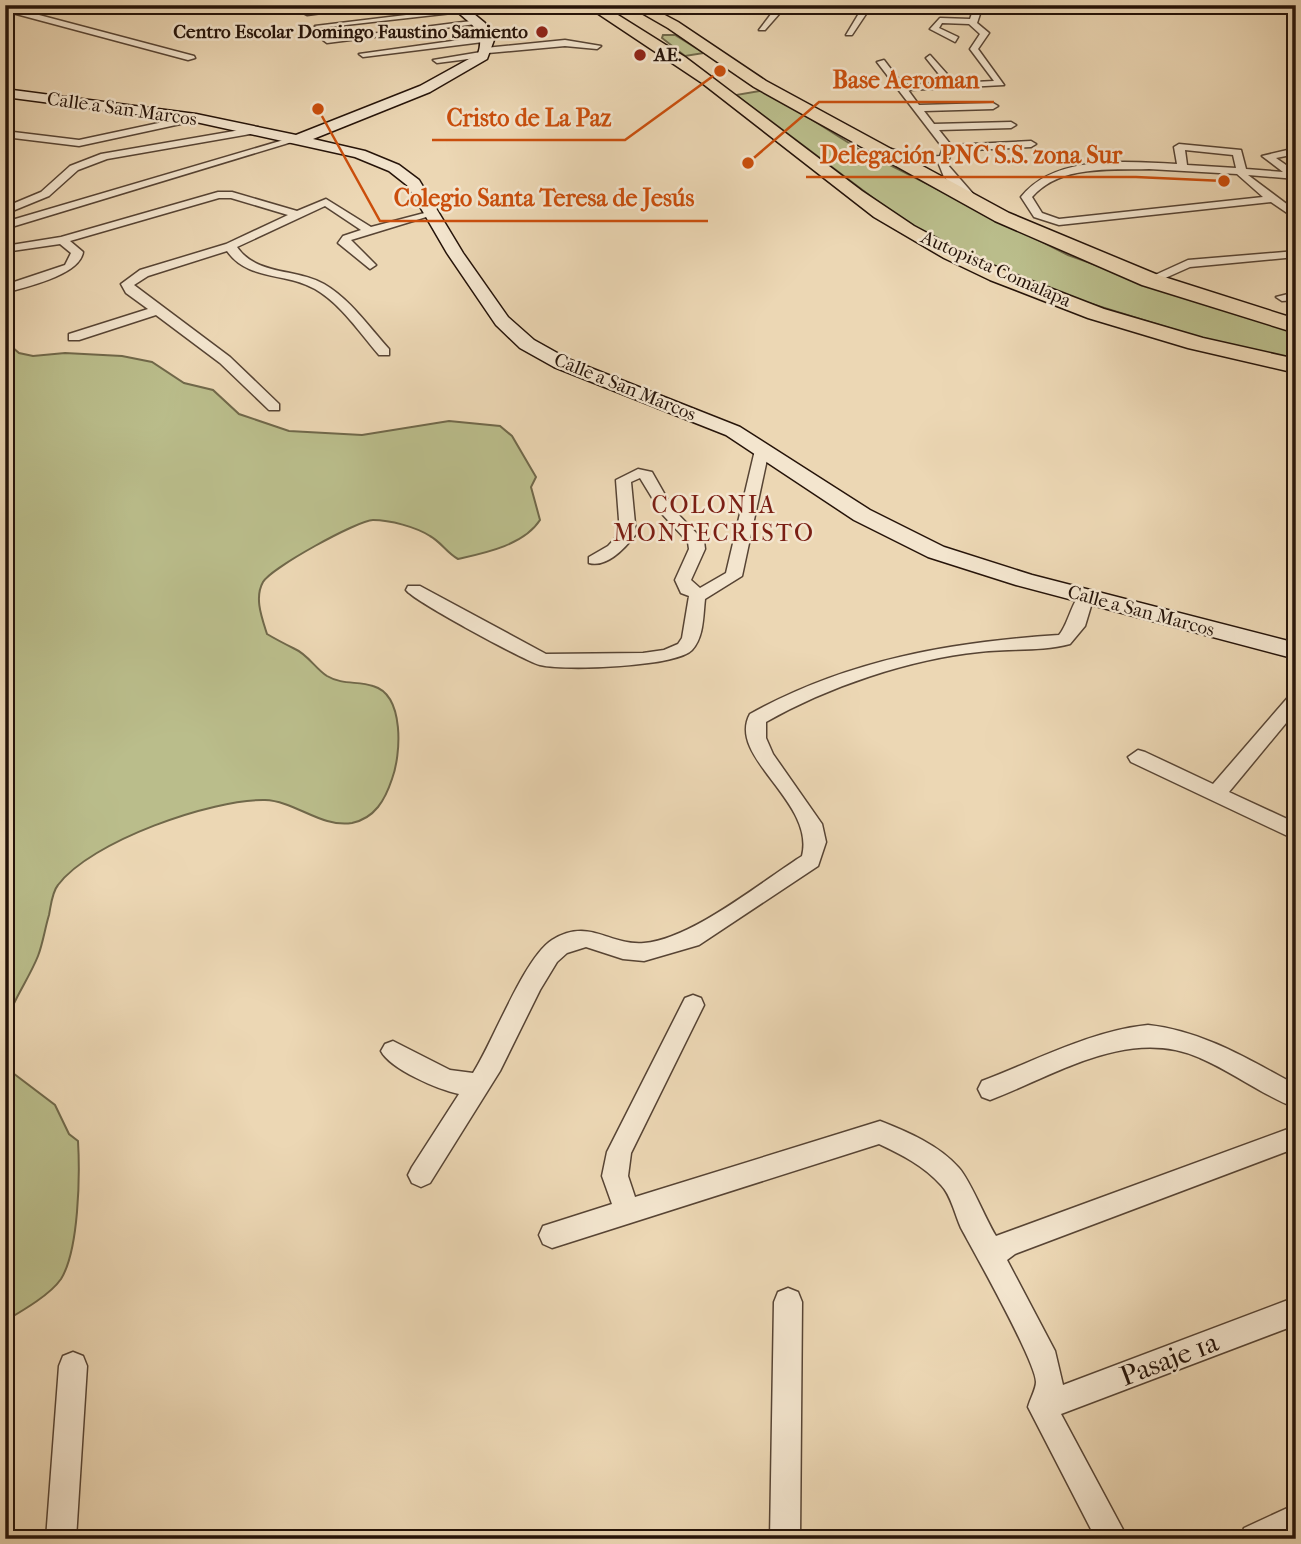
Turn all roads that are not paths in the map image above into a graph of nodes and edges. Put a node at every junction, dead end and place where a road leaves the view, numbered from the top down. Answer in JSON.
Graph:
{"nodes":[{"id":1,"x":378,"y":5,"type":"edge"},
{"id":2,"x":633,"y":5,"type":"edge"},
{"id":3,"x":783,"y":5,"type":"edge"},
{"id":4,"x":868,"y":5,"type":"edge"},
{"id":5,"x":979,"y":5,"type":"edge"},
{"id":6,"x":1045,"y":5,"type":"edge"},
{"id":7,"x":1106,"y":5,"type":"edge"},
{"id":8,"x":1266,"y":5,"type":"edge"},
{"id":9,"x":1074,"y":6,"type":"edge"},
{"id":10,"x":5,"y":8,"type":"edge"},
{"id":11,"x":459,"y":8,"type":"edge"},
{"id":12,"x":598,"y":9,"type":"edge"},
{"id":13,"x":1296,"y":9,"type":"edge"},
{"id":14,"x":307,"y":13,"type":"dead end"},
{"id":15,"x":973,"y":21,"type":"junction"},
{"id":16,"x":476,"y":23,"type":"junction"},
{"id":17,"x":320,"y":26,"type":"dead end"},
{"id":18,"x":762,"y":28,"type":"dead end"},
{"id":19,"x":849,"y":33,"type":"dead end"},
{"id":20,"x":955,"y":39,"type":"dead end"},
{"id":21,"x":327,"y":40,"type":"dead end"},
{"id":22,"x":699,"y":44,"type":"junction"},
{"id":23,"x":597,"y":46,"type":"dead end"},
{"id":24,"x":658,"y":47,"type":"junction"},
{"id":25,"x":486,"y":48,"type":"junction"},
{"id":26,"x":363,"y":54,"type":"dead end"},
{"id":27,"x":191,"y":58,"type":"dead end"},
{"id":28,"x":930,"y":58,"type":"dead end"},
{"id":29,"x":437,"y":60,"type":"dead end"},
{"id":30,"x":881,"y":62,"type":"dead end"},
{"id":31,"x":953,"y":86,"type":"junction"},
{"id":32,"x":901,"y":88,"type":"junction"},
{"id":33,"x":5,"y":93,"type":"edge"},
{"id":34,"x":993,"y":106,"type":"dead end"},
{"id":35,"x":915,"y":108,"type":"junction"},
{"id":36,"x":197,"y":118,"type":"junction"},
{"id":37,"x":1011,"y":125,"type":"dead end"},
{"id":38,"x":930,"y":127,"type":"junction"},
{"id":39,"x":258,"y":130,"type":"junction"},
{"id":40,"x":5,"y":134,"type":"edge"},
{"id":41,"x":24,"y":138,"type":"junction"},
{"id":42,"x":300,"y":138,"type":"junction"},
{"id":43,"x":5,"y":143,"type":"edge"},
{"id":44,"x":1031,"y":144,"type":"dead end"},
{"id":45,"x":872,"y":148,"type":"junction"},
{"id":46,"x":1296,"y":151,"type":"edge"},
{"id":47,"x":946,"y":153,"type":"junction"},
{"id":48,"x":1182,"y":164,"type":"dead end"},
{"id":49,"x":1243,"y":173,"type":"junction"},
{"id":50,"x":1296,"y":176,"type":"edge"},
{"id":51,"x":1273,"y":199,"type":"junction"},
{"id":52,"x":973,"y":202,"type":"junction"},
{"id":53,"x":5,"y":211,"type":"edge"},
{"id":54,"x":432,"y":212,"type":"junction"},
{"id":55,"x":295,"y":214,"type":"junction"},
{"id":56,"x":1296,"y":216,"type":"edge"},
{"id":57,"x":5,"y":226,"type":"edge"},
{"id":58,"x":370,"y":231,"type":"junction"},
{"id":59,"x":62,"y":240,"type":"junction"},
{"id":60,"x":230,"y":246,"type":"junction"},
{"id":61,"x":5,"y":249,"type":"edge"},
{"id":62,"x":1296,"y":254,"type":"edge"},
{"id":63,"x":370,"y":265,"type":"dead end"},
{"id":64,"x":1150,"y":280,"type":"junction"},
{"id":65,"x":5,"y":289,"type":"edge"},
{"id":66,"x":1296,"y":296,"type":"edge"},
{"id":67,"x":1282,"y":297,"type":"dead end"},
{"id":68,"x":158,"y":310,"type":"junction"},
{"id":69,"x":1296,"y":325,"type":"edge"},
{"id":70,"x":74,"y":337,"type":"dead end"},
{"id":71,"x":384,"y":352,"type":"dead end"},
{"id":72,"x":1296,"y":366,"type":"edge"},
{"id":73,"x":274,"y":407,"type":"dead end"},
{"id":74,"x":762,"y":450,"type":"junction"},
{"id":75,"x":595,"y":560,"type":"dead end"},
{"id":76,"x":414,"y":590,"type":"dead end"},
{"id":77,"x":701,"y":595,"type":"junction"},
{"id":78,"x":1086,"y":596,"type":"junction"},
{"id":79,"x":1294,"y":647,"type":"edge"},
{"id":80,"x":1296,"y":699,"type":"edge"},
{"id":81,"x":1138,"y":757,"type":"dead end"},
{"id":82,"x":1216,"y":794,"type":"junction"},
{"id":83,"x":1296,"y":832,"type":"edge"},
{"id":84,"x":694,"y":1005,"type":"dead end"},
{"id":85,"x":393,"y":1051,"type":"dead end"},
{"id":86,"x":478,"y":1083,"type":"junction"},
{"id":87,"x":990,"y":1089,"type":"dead end"},
{"id":88,"x":1296,"y":1097,"type":"edge"},
{"id":89,"x":1296,"y":1138,"type":"edge"},
{"id":90,"x":421,"y":1175,"type":"dead end"},
{"id":91,"x":627,"y":1211,"type":"junction"},
{"id":92,"x":552,"y":1235,"type":"dead end"},
{"id":93,"x":993,"y":1255,"type":"junction"},
{"id":94,"x":788,"y":1302,"type":"dead end"},
{"id":95,"x":1296,"y":1311,"type":"edge"},
{"id":96,"x":74,"y":1366,"type":"dead end"},
{"id":97,"x":1042,"y":1407,"type":"junction"},
{"id":98,"x":1296,"y":1519,"type":"edge"},
{"id":99,"x":61,"y":1539,"type":"edge"},
{"id":100,"x":785,"y":1539,"type":"edge"},
{"id":101,"x":1113,"y":1539,"type":"edge"},
{"id":102,"x":1255,"y":1539,"type":"edge"}],
"edges":[{"from":1,"to":14,"type":"street"},
{"from":2,"to":12,"type":"highway"},
{"from":2,"to":22,"type":"highway"},
{"from":3,"to":18,"type":"street"},
{"from":4,"to":19,"type":"street"},
{"from":5,"to":15,"type":"street"},
{"from":6,"to":9,"type":"street"},
{"from":7,"to":9,"type":"street"},
{"from":8,"to":13,"type":"main road"},
{"from":10,"to":27,"type":"street"},
{"from":11,"to":16,"type":"main road"},
{"from":11,"to":17,"type":"street"},
{"from":12,"to":24,"type":"highway","name":"Autopista Comalapa"},
{"from":15,"to":20,"type":"street"},
{"from":15,"to":31,"type":"street"},
{"from":16,"to":21,"type":"street"},
{"from":16,"to":25,"type":"main road"},
{"from":22,"to":24,"type":"highway"},
{"from":22,"to":45,"type":"highway"},
{"from":23,"to":25,"type":"street"},
{"from":24,"to":72,"type":"highway","name":"Autopista Comalapa"},
{"from":25,"to":26,"type":"street"},
{"from":25,"to":29,"type":"street"},
{"from":25,"to":42,"type":"main road"},
{"from":28,"to":31,"type":"street"},
{"from":30,"to":32,"type":"street"},
{"from":31,"to":32,"type":"street"},
{"from":32,"to":35,"type":"street"},
{"from":33,"to":36,"type":"main road","name":"Calle a San Marcos"},
{"from":34,"to":35,"type":"street"},
{"from":35,"to":38,"type":"street"},
{"from":36,"to":39,"type":"main road","name":"Calle a San Marcos"},
{"from":36,"to":41,"type":"street"},
{"from":37,"to":38,"type":"street"},
{"from":38,"to":47,"type":"street"},
{"from":39,"to":42,"type":"main road","name":"Calle a San Marcos"},
{"from":39,"to":53,"type":"street"},
{"from":40,"to":41,"type":"street"},
{"from":41,"to":43,"type":"street"},
{"from":42,"to":54,"type":"main road","name":"Calle a San Marcos"},
{"from":42,"to":57,"type":"street"},
{"from":44,"to":47,"type":"street"},
{"from":45,"to":47,"type":"street"},
{"from":45,"to":52,"type":"highway"},
{"from":46,"to":50,"type":"street"},
{"from":47,"to":52,"type":"street"},
{"from":48,"to":49,"type":"street"},
{"from":49,"to":50,"type":"street"},
{"from":49,"to":51,"type":"street"},
{"from":49,"to":51,"type":"street"},
{"from":51,"to":56,"type":"street"},
{"from":52,"to":64,"type":"highway"},
{"from":54,"to":58,"type":"street"},
{"from":54,"to":74,"type":"main road","name":"Calle a San Marcos"},
{"from":55,"to":58,"type":"street"},
{"from":55,"to":59,"type":"street"},
{"from":55,"to":60,"type":"street"},
{"from":58,"to":63,"type":"street"},
{"from":59,"to":61,"type":"street"},
{"from":59,"to":65,"type":"street"},
{"from":60,"to":68,"type":"street"},
{"from":60,"to":71,"type":"street"},
{"from":62,"to":64,"type":"street"},
{"from":64,"to":69,"type":"highway"},
{"from":66,"to":67,"type":"street"},
{"from":68,"to":70,"type":"street"},
{"from":68,"to":73,"type":"street"},
{"from":74,"to":77,"type":"street"},
{"from":74,"to":78,"type":"main road","name":"Calle a San Marcos"},
{"from":75,"to":77,"type":"street"},
{"from":76,"to":77,"type":"street"},
{"from":78,"to":79,"type":"main road","name":"Calle a San Marcos"},
{"from":78,"to":86,"type":"street"},
{"from":80,"to":82,"type":"street"},
{"from":81,"to":82,"type":"street"},
{"from":82,"to":83,"type":"street"},
{"from":84,"to":91,"type":"street"},
{"from":85,"to":86,"type":"street"},
{"from":86,"to":90,"type":"street"},
{"from":87,"to":88,"type":"street"},
{"from":89,"to":93,"type":"street"},
{"from":91,"to":92,"type":"street"},
{"from":91,"to":93,"type":"street"},
{"from":93,"to":97,"type":"street"},
{"from":94,"to":100,"type":"street"},
{"from":95,"to":97,"type":"street","name":"Pasaje 1a"},
{"from":96,"to":99,"type":"street"},
{"from":97,"to":101,"type":"street"},
{"from":98,"to":102,"type":"street"}]}
